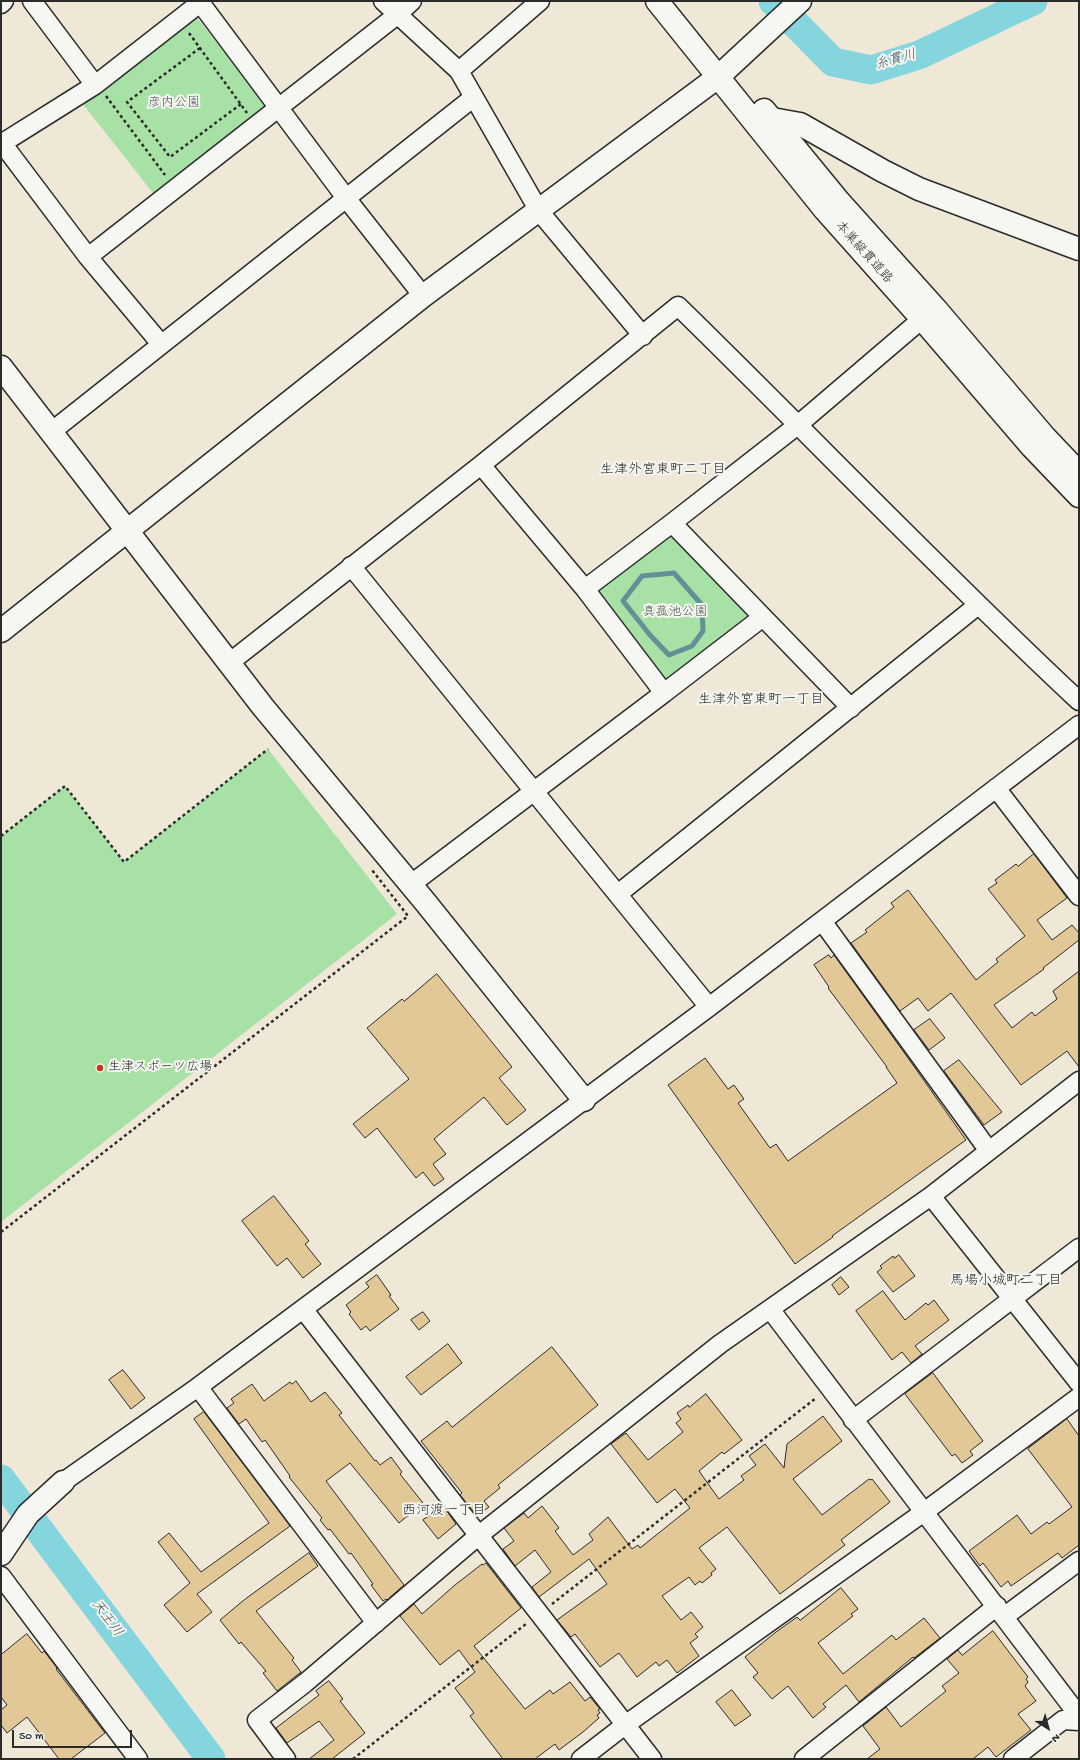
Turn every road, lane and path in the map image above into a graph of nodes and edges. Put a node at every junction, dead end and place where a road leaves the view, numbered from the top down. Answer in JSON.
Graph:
{"nodes":[{"id":1,"x":4,"y":1,"type":"edge"},
{"id":2,"x":32,"y":1,"type":"edge"},
{"id":3,"x":382,"y":1,"type":"edge"},
{"id":4,"x":412,"y":1,"type":"edge"},
{"id":5,"x":540,"y":1,"type":"edge"},
{"id":6,"x":800,"y":1,"type":"edge"},
{"id":7,"x":200,"y":2,"type":"edge"},
{"id":8,"x":661,"y":2,"type":"edge"},
{"id":9,"x":1,"y":4,"type":"edge"},
{"id":10,"x":397,"y":15,"type":"junction"},
{"id":11,"x":187,"y":31,"type":"dead end"},
{"id":12,"x":200,"y":48,"type":"junction"},
{"id":13,"x":459,"y":71,"type":"junction"},
{"id":14,"x":724,"y":72,"type":"junction"},
{"id":15,"x":100,"y":90,"type":"junction"},
{"id":16,"x":474,"y":97,"type":"junction"},
{"id":17,"x":241,"y":104,"type":"dead end"},
{"id":18,"x":279,"y":107,"type":"junction"},
{"id":19,"x":772,"y":120,"type":"junction"},
{"id":20,"x":256,"y":125,"type":"junction"},
{"id":21,"x":2,"y":144,"type":"edge"},
{"id":22,"x":167,"y":178,"type":"dead end"},
{"id":23,"x":346,"y":198,"type":"junction"},
{"id":24,"x":539,"y":211,"type":"junction"},
{"id":25,"x":1079,"y":250,"type":"edge"},
{"id":26,"x":88,"y":257,"type":"junction"},
{"id":27,"x":423,"y":296,"type":"junction"},
{"id":28,"x":922,"y":319,"type":"junction"},
{"id":29,"x":643,"y":336,"type":"junction"},
{"id":30,"x":161,"y":344,"type":"junction"},
{"id":31,"x":1,"y":367,"type":"edge"},
{"id":32,"x":799,"y":424,"type":"junction"},
{"id":33,"x":51,"y":432,"type":"junction"},
{"id":34,"x":480,"y":465,"type":"junction"},
{"id":35,"x":1079,"y":473,"type":"edge"},
{"id":36,"x":1079,"y":496,"type":"edge"},
{"id":37,"x":672,"y":524,"type":"junction"},
{"id":38,"x":128,"y":531,"type":"junction"},
{"id":39,"x":351,"y":566,"type":"junction"},
{"id":40,"x":585,"y":589,"type":"junction"},
{"id":41,"x":978,"y":605,"type":"junction"},
{"id":42,"x":763,"y":617,"type":"junction"},
{"id":43,"x":1,"y":632,"type":"edge"},
{"id":44,"x":229,"y":663,"type":"junction"},
{"id":45,"x":664,"y":693,"type":"junction"},
{"id":46,"x":1079,"y":701,"type":"edge"},
{"id":47,"x":851,"y":708,"type":"junction"},
{"id":48,"x":1079,"y":725,"type":"edge"},
{"id":49,"x":268,"y":749,"type":"dead end"},
{"id":50,"x":996,"y":788,"type":"junction"},
{"id":51,"x":534,"y":791,"type":"junction"},
{"id":52,"x":1,"y":836,"type":"edge"},
{"id":53,"x":369,"y":866,"type":"dead end"},
{"id":54,"x":410,"y":885,"type":"junction"},
{"id":55,"x":618,"y":894,"type":"junction"},
{"id":56,"x":1079,"y":896,"type":"edge"},
{"id":57,"x":822,"y":921,"type":"junction"},
{"id":58,"x":709,"y":1007,"type":"junction"},
{"id":59,"x":1079,"y":1081,"type":"edge"},
{"id":60,"x":584,"y":1100,"type":"junction"},
{"id":61,"x":989,"y":1151,"type":"junction"},
{"id":62,"x":931,"y":1196,"type":"junction"},
{"id":63,"x":1,"y":1232,"type":"edge"},
{"id":64,"x":1079,"y":1248,"type":"edge"},
{"id":65,"x":1012,"y":1299,"type":"junction"},
{"id":66,"x":303,"y":1309,"type":"junction"},
{"id":67,"x":770,"y":1309,"type":"junction"},
{"id":68,"x":1079,"y":1383,"type":"edge"},
{"id":69,"x":198,"y":1387,"type":"junction"},
{"id":70,"x":829,"y":1388,"type":"junction"},
{"id":71,"x":1079,"y":1397,"type":"edge"},
{"id":72,"x":853,"y":1420,"type":"junction"},
{"id":73,"x":63,"y":1482,"type":"joint"},
{"id":74,"x":924,"y":1512,"type":"junction"},
{"id":75,"x":478,"y":1536,"type":"junction"},
{"id":76,"x":1,"y":1554,"type":"edge"},
{"id":77,"x":1079,"y":1560,"type":"edge"},
{"id":78,"x":1,"y":1576,"type":"edge"},
{"id":79,"x":1001,"y":1611,"type":"junction"},
{"id":80,"x":538,"y":1614,"type":"junction"},
{"id":81,"x":376,"y":1622,"type":"junction"},
{"id":82,"x":1079,"y":1716,"type":"edge"},
{"id":83,"x":1079,"y":1721,"type":"edge"},
{"id":84,"x":625,"y":1725,"type":"junction"},
{"id":85,"x":138,"y":1759,"type":"edge"},
{"id":86,"x":286,"y":1759,"type":"edge"},
{"id":87,"x":353,"y":1759,"type":"edge"},
{"id":88,"x":581,"y":1759,"type":"edge"},
{"id":89,"x":652,"y":1759,"type":"edge"},
{"id":90,"x":804,"y":1759,"type":"edge"},
{"id":91,"x":1013,"y":1759,"type":"edge"}],
"edges":[{"from":1,"to":9,"type":"street"},
{"from":2,"to":15,"type":"street"},
{"from":3,"to":10,"type":"street"},
{"from":4,"to":10,"type":"street"},
{"from":5,"to":13,"type":"street"},
{"from":6,"to":14,"type":"street"},
{"from":7,"to":15,"type":"street"},
{"from":7,"to":18,"type":"street"},
{"from":8,"to":14,"type":"street","name":"本巣縦貫道路"},
{"from":10,"to":13,"type":"street"},
{"from":10,"to":18,"type":"street"},
{"from":11,"to":12,"type":"path"},
{"from":12,"to":17,"type":"path"},
{"from":12,"to":20,"type":"path"},
{"from":13,"to":16,"type":"street"},
{"from":14,"to":19,"type":"street","name":"本巣縦貫道路"},
{"from":14,"to":24,"type":"street"},
{"from":14,"to":28,"type":"street","name":"本巣縦貫道路"},
{"from":15,"to":21,"type":"street"},
{"from":15,"to":22,"type":"path"},
{"from":16,"to":23,"type":"street"},
{"from":16,"to":24,"type":"street"},
{"from":18,"to":20,"type":"street"},
{"from":18,"to":23,"type":"street"},
{"from":19,"to":25,"type":"street"},
{"from":19,"to":35,"type":"street","name":"本巣縦貫道路"},
{"from":20,"to":26,"type":"street"},
{"from":21,"to":26,"type":"street"},
{"from":23,"to":27,"type":"street"},
{"from":23,"to":30,"type":"street"},
{"from":24,"to":27,"type":"street"},
{"from":24,"to":29,"type":"street"},
{"from":26,"to":30,"type":"street"},
{"from":27,"to":38,"type":"street"},
{"from":28,"to":32,"type":"street"},
{"from":28,"to":36,"type":"street","name":"本巣縦貫道路"},
{"from":29,"to":32,"type":"street"},
{"from":29,"to":34,"type":"street"},
{"from":30,"to":33,"type":"street"},
{"from":31,"to":33,"type":"street"},
{"from":32,"to":37,"type":"street"},
{"from":32,"to":41,"type":"street"},
{"from":33,"to":38,"type":"street"},
{"from":34,"to":39,"type":"street"},
{"from":34,"to":40,"type":"street"},
{"from":37,"to":40,"type":"street"},
{"from":37,"to":42,"type":"street"},
{"from":38,"to":43,"type":"street"},
{"from":38,"to":44,"type":"street"},
{"from":39,"to":44,"type":"street"},
{"from":39,"to":51,"type":"street"},
{"from":40,"to":45,"type":"street"},
{"from":41,"to":46,"type":"street"},
{"from":41,"to":47,"type":"street"},
{"from":42,"to":45,"type":"street"},
{"from":42,"to":47,"type":"street"},
{"from":44,"to":54,"type":"street"},
{"from":45,"to":51,"type":"street"},
{"from":47,"to":55,"type":"street"},
{"from":48,"to":50,"type":"street"},
{"from":49,"to":52,"type":"path"},
{"from":50,"to":56,"type":"street"},
{"from":50,"to":57,"type":"street"},
{"from":51,"to":54,"type":"street"},
{"from":51,"to":55,"type":"street"},
{"from":53,"to":63,"type":"path"},
{"from":54,"to":60,"type":"street"},
{"from":55,"to":58,"type":"street"},
{"from":57,"to":58,"type":"street"},
{"from":57,"to":61,"type":"street"},
{"from":58,"to":60,"type":"street"},
{"from":59,"to":61,"type":"street"},
{"from":60,"to":66,"type":"street"},
{"from":61,"to":62,"type":"street"},
{"from":62,"to":65,"type":"street"},
{"from":62,"to":67,"type":"street"},
{"from":64,"to":65,"type":"street"},
{"from":65,"to":68,"type":"street"},
{"from":65,"to":72,"type":"street"},
{"from":66,"to":69,"type":"street"},
{"from":66,"to":75,"type":"street"},
{"from":67,"to":70,"type":"street"},
{"from":67,"to":75,"type":"street"},
{"from":69,"to":73,"type":"street"},
{"from":69,"to":81,"type":"street"},
{"from":70,"to":72,"type":"street"},
{"from":70,"to":80,"type":"path"},
{"from":71,"to":74,"type":"street"},
{"from":72,"to":74,"type":"street"},
{"from":73,"to":76,"type":"street"},
{"from":74,"to":79,"type":"street"},
{"from":74,"to":84,"type":"street"},
{"from":75,"to":80,"type":"street"},
{"from":75,"to":81,"type":"street"},
{"from":77,"to":79,"type":"street"},
{"from":78,"to":85,"type":"street"},
{"from":79,"to":82,"type":"street"},
{"from":79,"to":90,"type":"street"},
{"from":80,"to":84,"type":"street"},
{"from":80,"to":87,"type":"path"},
{"from":81,"to":86,"type":"street"},
{"from":83,"to":91,"type":"street"},
{"from":84,"to":88,"type":"street"},
{"from":84,"to":89,"type":"street"}]}
